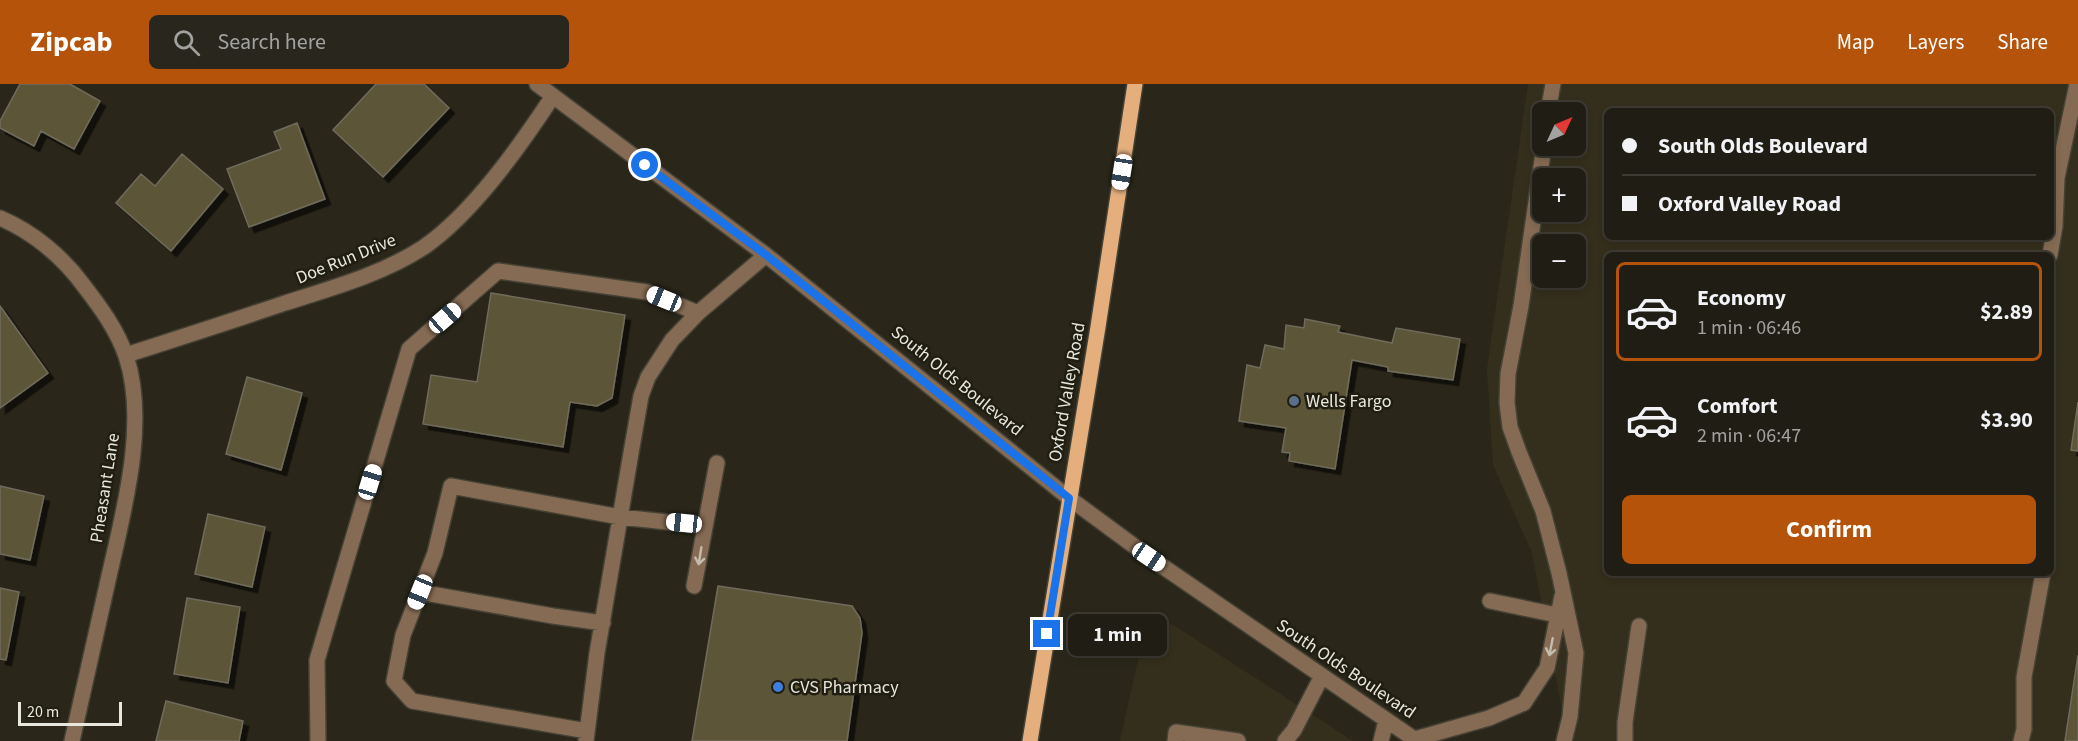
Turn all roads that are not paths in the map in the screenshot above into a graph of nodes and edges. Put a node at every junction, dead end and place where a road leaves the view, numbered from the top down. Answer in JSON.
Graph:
{"nodes":[{"id":1,"x":537,"y":84,"type":"edge"},
{"id":2,"x":1135,"y":84,"type":"edge"},
{"id":3,"x":1553,"y":84,"type":"edge"},
{"id":4,"x":2077,"y":84,"type":"edge"},
{"id":5,"x":553,"y":96,"type":"junction"},
{"id":6,"x":1550,"y":102,"type":"edge"},
{"id":7,"x":1543,"y":156,"type":"edge"},
{"id":8,"x":0,"y":218,"type":"edge"},
{"id":9,"x":2054,"y":232,"type":"edge"},
{"id":10,"x":766,"y":255,"type":"junction"},
{"id":11,"x":698,"y":313,"type":"junction"},
{"id":12,"x":126,"y":355,"type":"junction"},
{"id":13,"x":717,"y":464,"type":"dead end"},
{"id":14,"x":1069,"y":498,"type":"junction"},
{"id":15,"x":620,"y":517,"type":"junction"},
{"id":16,"x":705,"y":526,"type":"junction"},
{"id":17,"x":2042,"y":576,"type":"edge"},
{"id":18,"x":694,"y":586,"type":"dead end"},
{"id":19,"x":1563,"y":590,"type":"junction"},
{"id":20,"x":420,"y":592,"type":"junction"},
{"id":21,"x":1490,"y":601,"type":"dead end"},
{"id":22,"x":1557,"y":615,"type":"junction"},
{"id":23,"x":603,"y":622,"type":"junction"},
{"id":24,"x":1639,"y":626,"type":"dead end"},
{"id":25,"x":1322,"y":676,"type":"junction"},
{"id":26,"x":1386,"y":720,"type":"junction"},
{"id":27,"x":587,"y":736,"type":"edge"},
{"id":28,"x":1416,"y":740,"type":"edge"},
{"id":29,"x":72,"y":741,"type":"edge"},
{"id":30,"x":318,"y":741,"type":"edge"},
{"id":31,"x":1030,"y":741,"type":"edge"},
{"id":32,"x":1175,"y":741,"type":"edge"},
{"id":33,"x":1238,"y":741,"type":"edge"},
{"id":34,"x":1285,"y":741,"type":"edge"},
{"id":35,"x":1381,"y":741,"type":"edge"},
{"id":36,"x":1564,"y":741,"type":"edge"},
{"id":37,"x":1625,"y":741,"type":"edge"},
{"id":38,"x":2021,"y":741,"type":"edge"}],
"edges":[{"from":1,"to":5,"type":"street","name":"South Olds Boulevard"},
{"from":2,"to":14,"type":"main road","name":"Oxford Valley Road"},
{"from":3,"to":6,"type":"street"},
{"from":4,"to":9,"type":"street"},
{"from":5,"to":10,"type":"street","name":"South Olds Boulevard"},
{"from":5,"to":12,"type":"street","name":"Doe Run Drive"},
{"from":7,"to":19,"type":"street"},
{"from":8,"to":12,"type":"street","name":"Pheasant Lane"},
{"from":10,"to":11,"type":"street"},
{"from":10,"to":14,"type":"street","name":"South Olds Boulevard"},
{"from":11,"to":15,"type":"street"},
{"from":11,"to":30,"type":"street"},
{"from":12,"to":29,"type":"street","name":"Pheasant Lane"},
{"from":13,"to":16,"type":"street"},
{"from":14,"to":25,"type":"street","name":"South Olds Boulevard"},
{"from":14,"to":31,"type":"main road","name":"Oxford Valley Road"},
{"from":15,"to":16,"type":"street"},
{"from":15,"to":20,"type":"street"},
{"from":15,"to":23,"type":"street"},
{"from":16,"to":18,"type":"street","one_way":true},
{"from":17,"to":38,"type":"street"},
{"from":19,"to":22,"type":"street"},
{"from":19,"to":36,"type":"street"},
{"from":20,"to":23,"type":"street"},
{"from":20,"to":27,"type":"street"},
{"from":21,"to":22,"type":"street"},
{"from":22,"to":28,"type":"street","one_way":true},
{"from":23,"to":27,"type":"street"},
{"from":24,"to":37,"type":"street"},
{"from":25,"to":26,"type":"street","name":"South Olds Boulevard"},
{"from":25,"to":34,"type":"street"},
{"from":26,"to":28,"type":"street","name":"South Olds Boulevard"},
{"from":26,"to":35,"type":"street"},
{"from":32,"to":33,"type":"street"}]}
